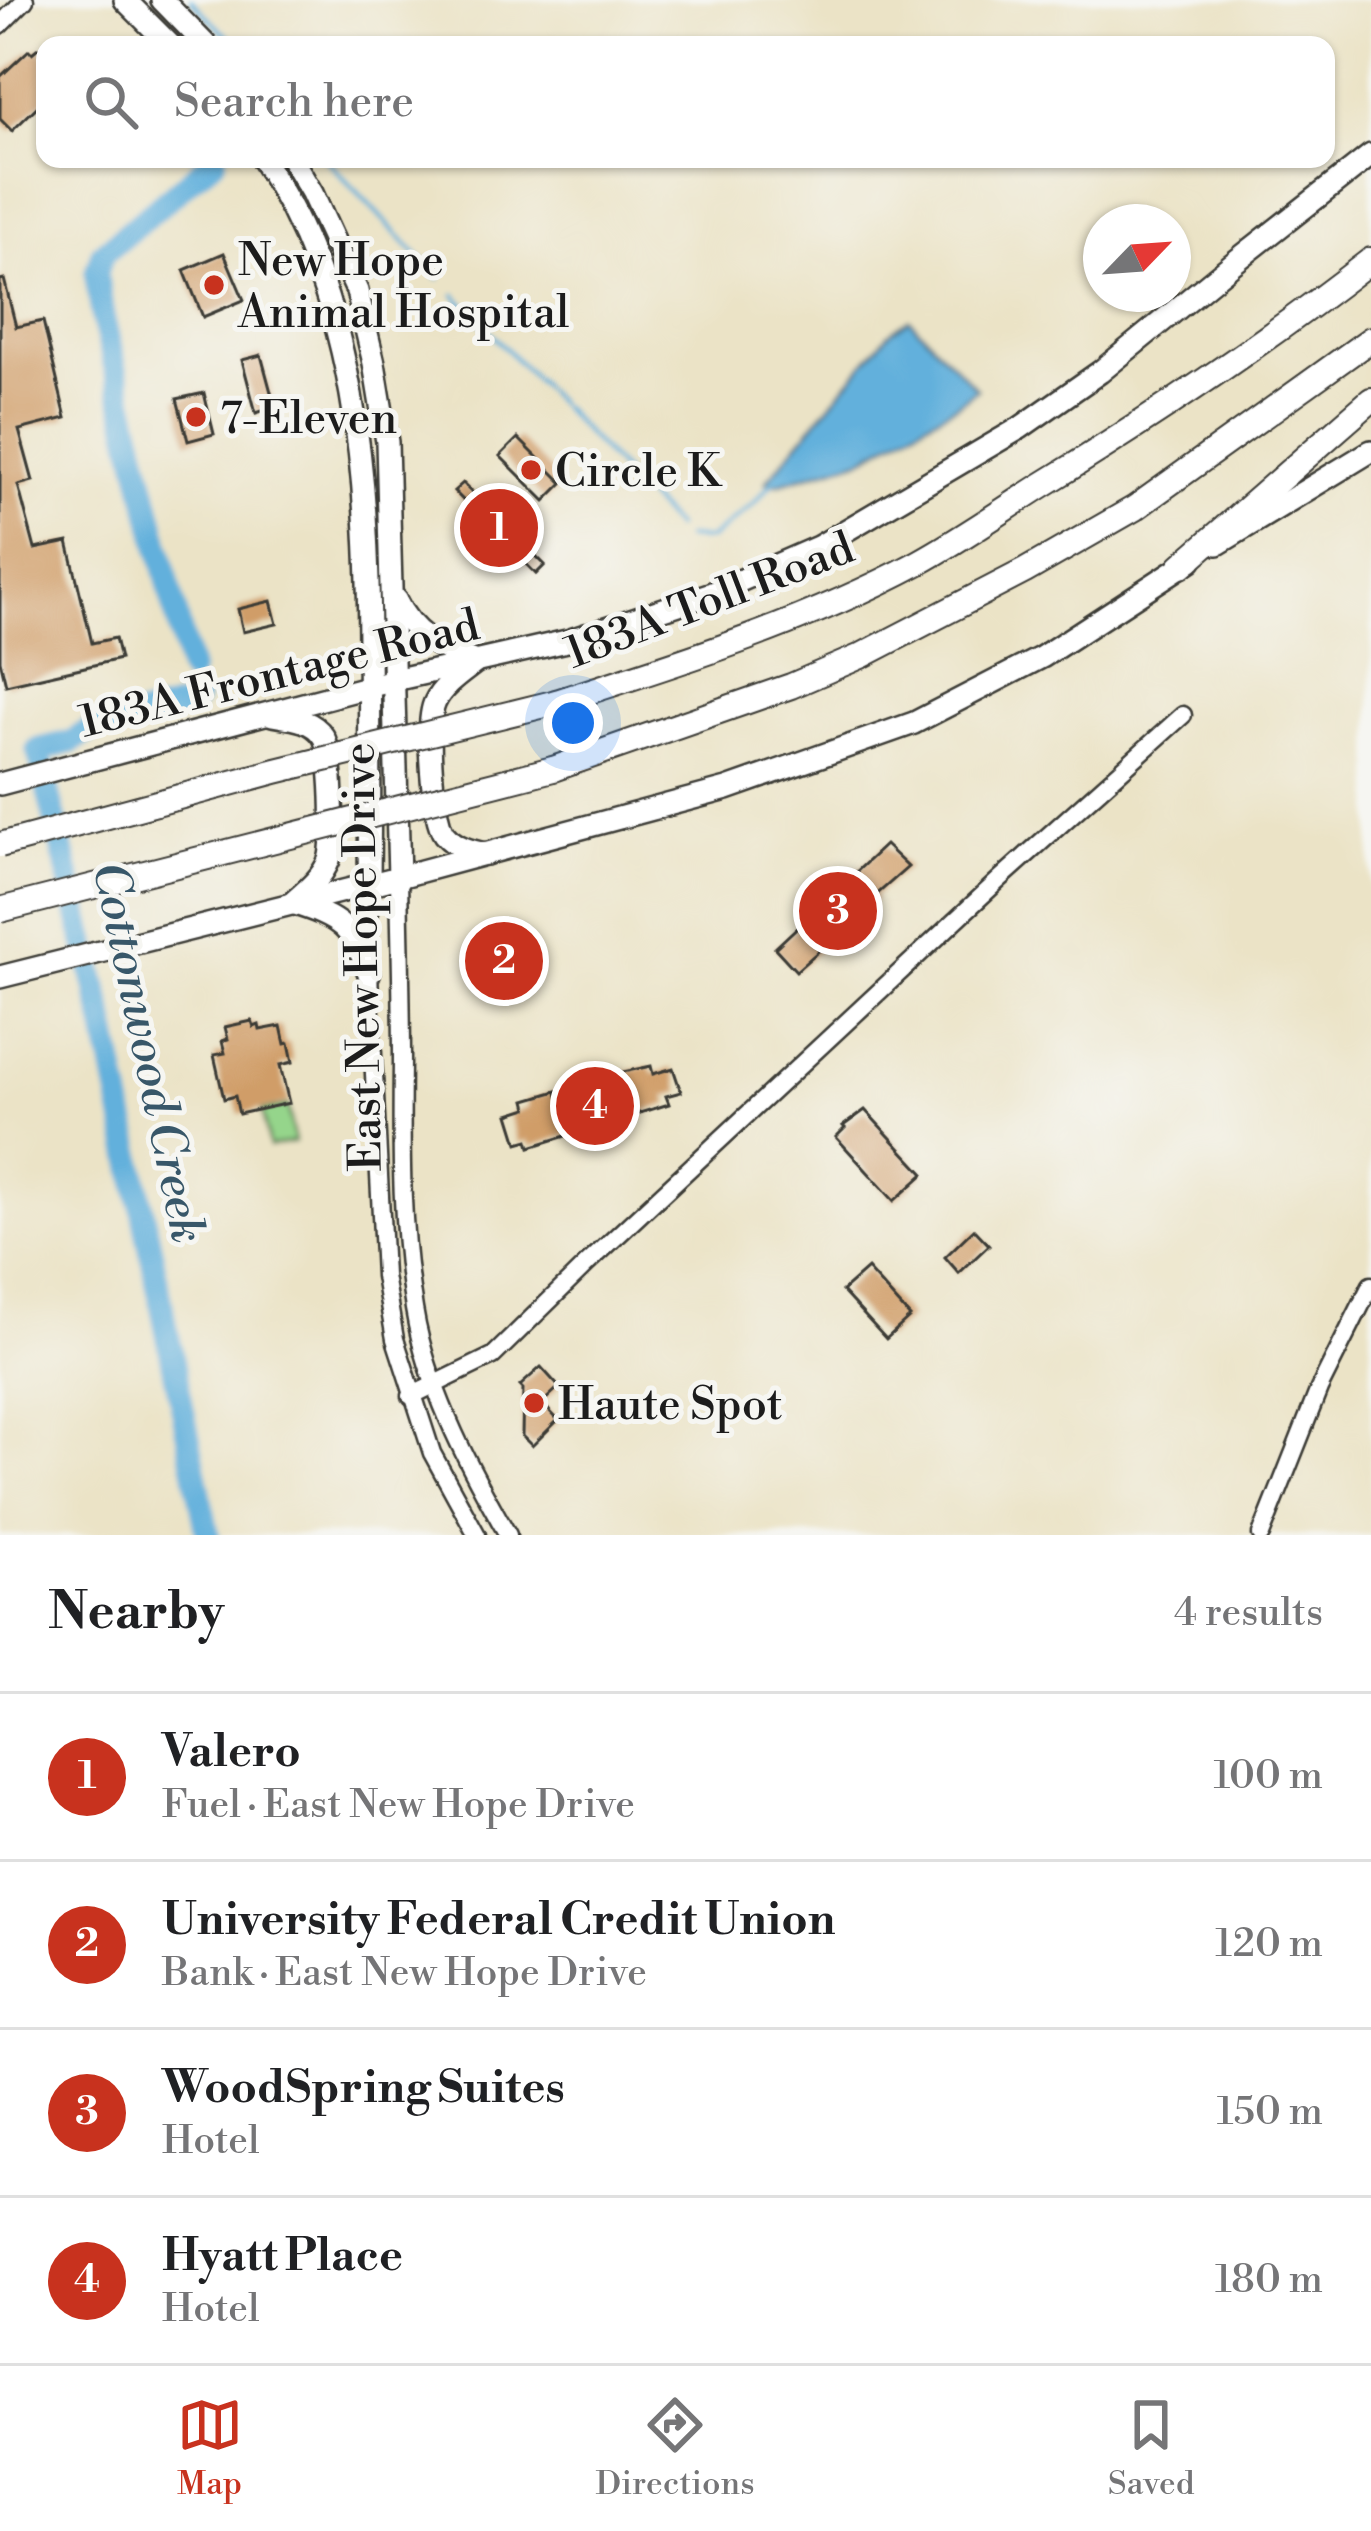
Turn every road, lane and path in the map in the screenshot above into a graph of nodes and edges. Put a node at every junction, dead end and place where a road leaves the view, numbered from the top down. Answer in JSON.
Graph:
{"nodes":[{"id":1,"x":25,"y":0,"type":"edge"},
{"id":2,"x":125,"y":0,"type":"edge"},
{"id":3,"x":162,"y":0,"type":"edge"},
{"id":4,"x":0,"y":25,"type":"edge"},
{"id":5,"x":161,"y":36,"type":"edge"},
{"id":6,"x":197,"y":36,"type":"edge"},
{"id":7,"x":1371,"y":155,"type":"edge"},
{"id":8,"x":267,"y":168,"type":"edge"},
{"id":9,"x":297,"y":168,"type":"edge"},
{"id":10,"x":1371,"y":260,"type":"edge"},
{"id":11,"x":1371,"y":339,"type":"edge"},
{"id":12,"x":1371,"y":400,"type":"edge"},
{"id":13,"x":1371,"y":451,"type":"edge"},
{"id":14,"x":1181,"y":566,"type":"junction"},
{"id":15,"x":393,"y":594,"type":"junction"},
{"id":16,"x":476,"y":662,"type":"junction"},
{"id":17,"x":394,"y":680,"type":"junction"},
{"id":18,"x":370,"y":686,"type":"junction"},
{"id":19,"x":265,"y":714,"type":"junction"},
{"id":20,"x":1183,"y":715,"type":"dead end"},
{"id":21,"x":0,"y":784,"type":"edge"},
{"id":22,"x":0,"y":845,"type":"edge"},
{"id":23,"x":487,"y":855,"type":"junction"},
{"id":24,"x":399,"y":877,"type":"junction"},
{"id":25,"x":369,"y":884,"type":"junction"},
{"id":26,"x":292,"y":903,"type":"junction"},
{"id":27,"x":0,"y":910,"type":"edge"},
{"id":28,"x":369,"y":974,"type":"junction"},
{"id":29,"x":0,"y":976,"type":"edge"},
{"id":30,"x":1371,"y":1286,"type":"edge"},
{"id":31,"x":436,"y":1385,"type":"junction"},
{"id":32,"x":411,"y":1396,"type":"junction"},
{"id":33,"x":477,"y":1535,"type":"edge"},
{"id":34,"x":508,"y":1535,"type":"edge"},
{"id":35,"x":1261,"y":1535,"type":"edge"}],
"edges":[{"from":1,"to":4,"type":"street"},
{"from":2,"to":5,"type":"main road"},
{"from":3,"to":6,"type":"main road"},
{"from":7,"to":16,"type":"main road","name":"183A Frontage Road"},
{"from":8,"to":18,"type":"main road","name":"East New Hope Drive"},
{"from":9,"to":15,"type":"main road","name":"East New Hope Drive"},
{"from":10,"to":22,"type":"highway","name":"183A Toll Road","bridge":true},
{"from":11,"to":27,"type":"highway","bridge":true},
{"from":12,"to":14,"type":"highway"},
{"from":13,"to":14,"type":"main road"},
{"from":14,"to":23,"type":"main road"},
{"from":15,"to":16,"type":"main road"},
{"from":15,"to":17,"type":"main road","name":"East New Hope Drive"},
{"from":16,"to":17,"type":"main road","name":"183A Frontage Road"},
{"from":16,"to":23,"type":"main road"},
{"from":17,"to":18,"type":"main road","name":"183A Frontage Road"},
{"from":17,"to":24,"type":"main road","name":"East New Hope Drive"},
{"from":18,"to":19,"type":"main road","name":"183A Frontage Road"},
{"from":18,"to":25,"type":"main road","name":"East New Hope Drive"},
{"from":19,"to":21,"type":"main road","name":"183A Frontage Road"},
{"from":19,"to":26,"type":"main road"},
{"from":20,"to":31,"type":"street"},
{"from":23,"to":24,"type":"main road"},
{"from":24,"to":25,"type":"main road"},
{"from":24,"to":31,"type":"street","name":"East New Hope Drive"},
{"from":25,"to":26,"type":"main road"},
{"from":25,"to":28,"type":"street","name":"East New Hope Drive"},
{"from":26,"to":28,"type":"main road"},
{"from":26,"to":29,"type":"main road"},
{"from":28,"to":32,"type":"street","name":"East New Hope Drive"},
{"from":30,"to":35,"type":"street"},
{"from":31,"to":32,"type":"street"},
{"from":31,"to":34,"type":"street","name":"East New Hope Drive"},
{"from":32,"to":33,"type":"street","name":"East New Hope Drive"}]}
